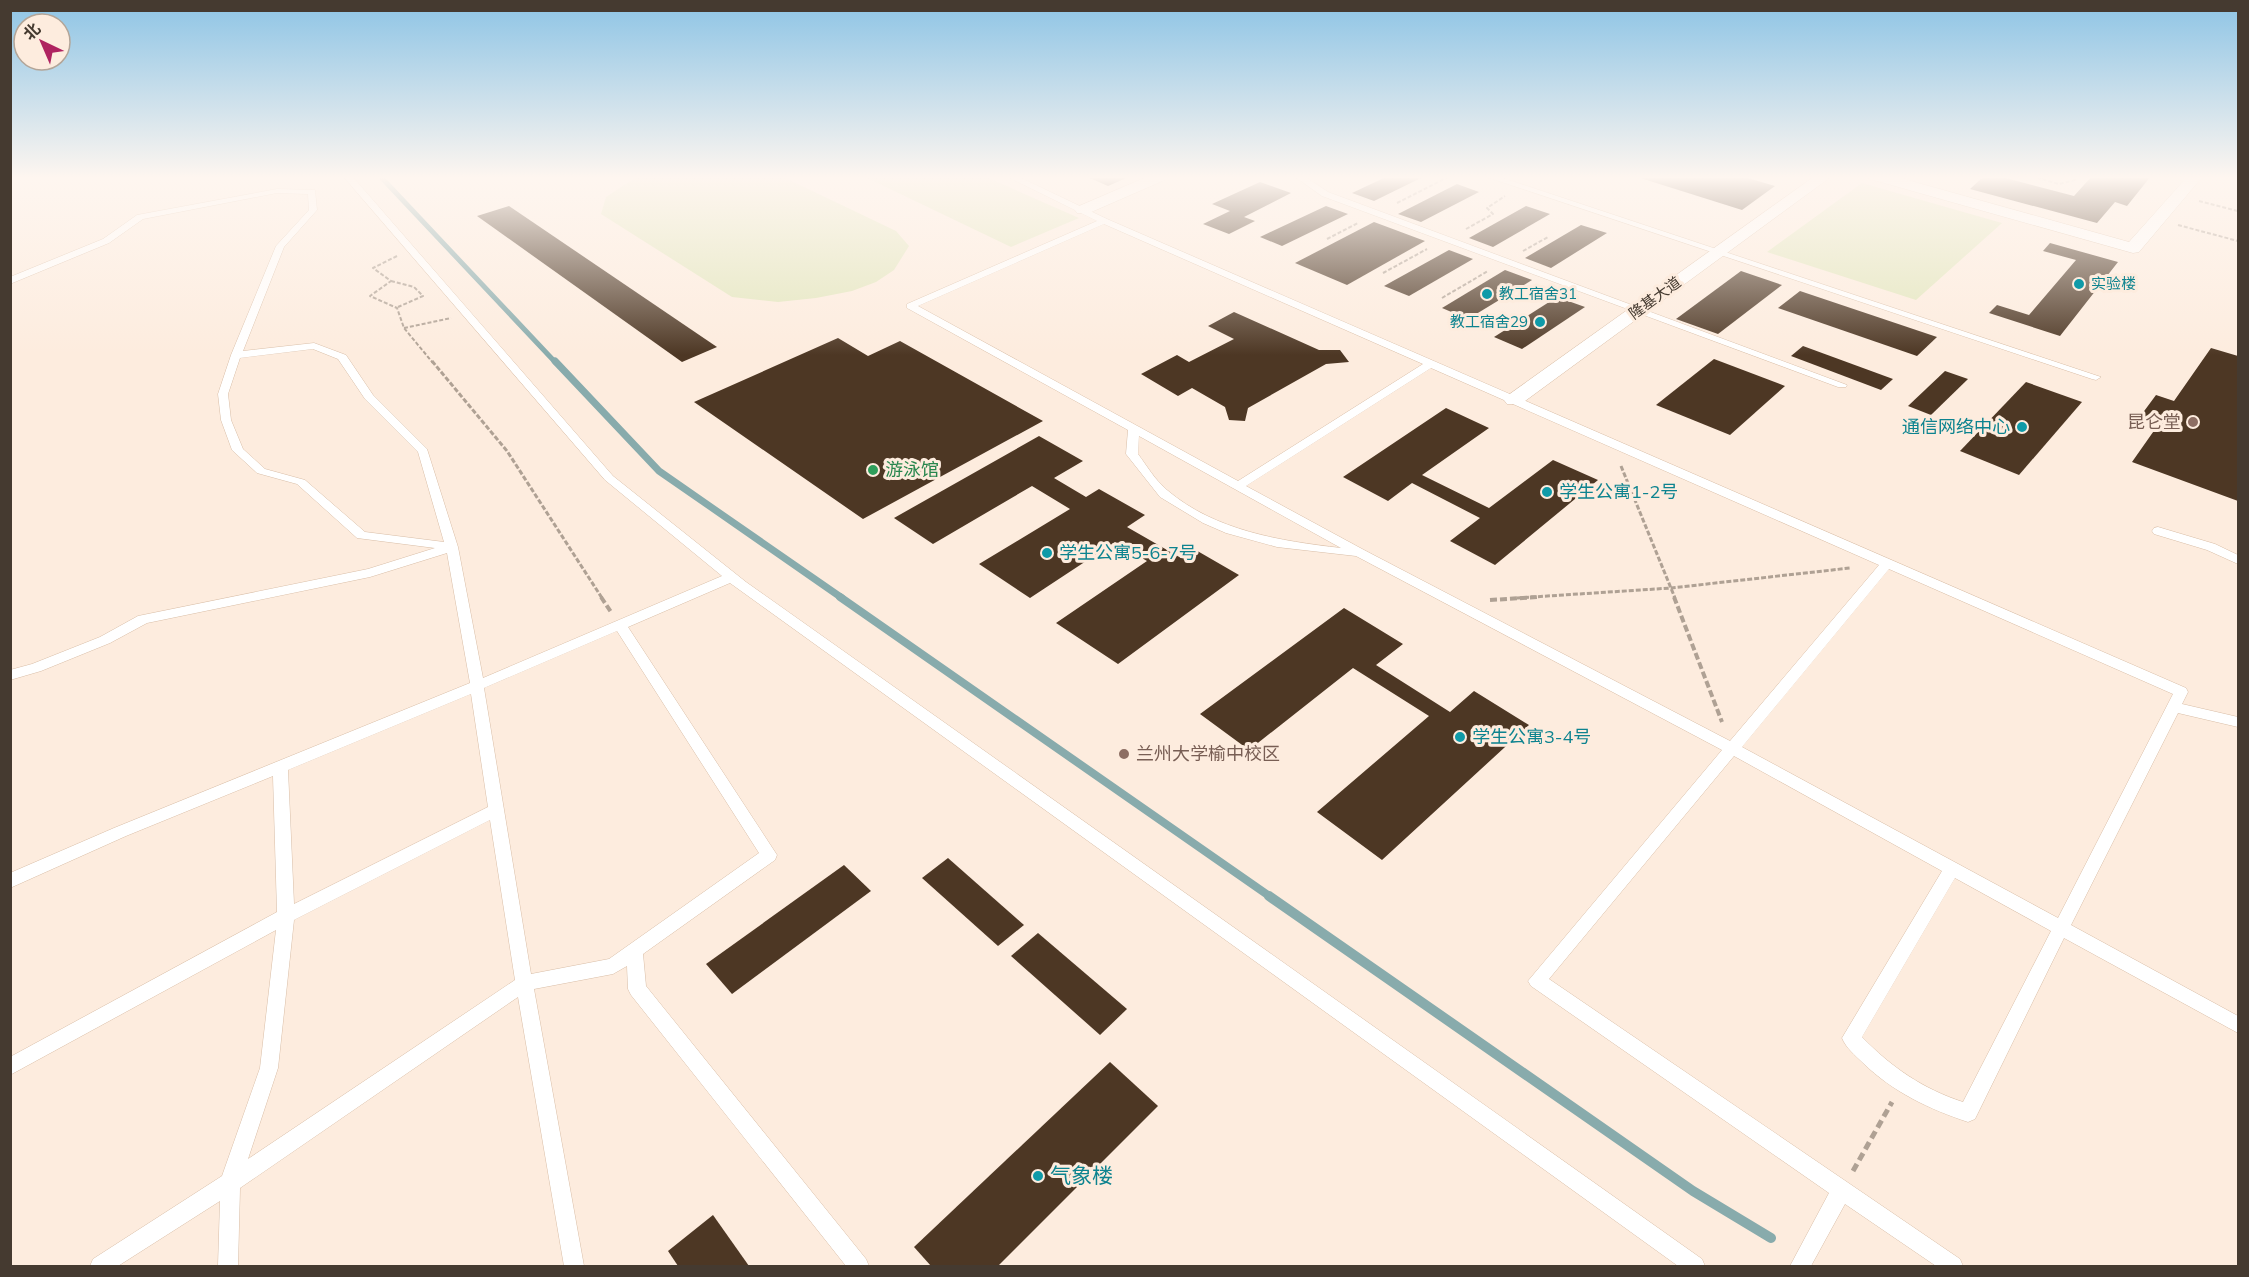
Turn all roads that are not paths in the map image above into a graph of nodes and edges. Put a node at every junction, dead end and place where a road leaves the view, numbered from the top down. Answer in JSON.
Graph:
{"nodes":[{"id":1,"x":114,"y":236,"type":"edge"},
{"id":2,"x":290,"y":236,"type":"edge"},
{"id":3,"x":399,"y":236,"type":"edge"},
{"id":4,"x":1073,"y":236,"type":"edge"},
{"id":5,"x":1135,"y":236,"type":"edge"},
{"id":6,"x":1436,"y":236,"type":"edge"},
{"id":7,"x":1667,"y":236,"type":"edge"},
{"id":8,"x":1743,"y":236,"type":"edge"},
{"id":9,"x":2089,"y":236,"type":"edge"},
{"id":10,"x":2144,"y":236,"type":"edge"},
{"id":11,"x":1719,"y":253,"type":"junction"},
{"id":12,"x":10,"y":281,"type":"edge"},
{"id":13,"x":1639,"y":310,"type":"junction"},
{"id":14,"x":236,"y":355,"type":"junction"},
{"id":15,"x":1431,"y":364,"type":"junction"},
{"id":16,"x":2096,"y":377,"type":"dead end"},
{"id":17,"x":1842,"y":385,"type":"dead end"},
{"id":18,"x":1514,"y":400,"type":"junction"},
{"id":19,"x":1134,"y":429,"type":"junction"},
{"id":20,"x":1238,"y":486,"type":"junction"},
{"id":21,"x":2158,"y":531,"type":"dead end"},
{"id":22,"x":452,"y":547,"type":"junction"},
{"id":23,"x":1360,"y":553,"type":"junction"},
{"id":24,"x":2238,"y":560,"type":"edge"},
{"id":25,"x":1887,"y":564,"type":"junction"},
{"id":26,"x":732,"y":577,"type":"junction"},
{"id":27,"x":620,"y":625,"type":"junction"},
{"id":28,"x":10,"y":675,"type":"edge"},
{"id":29,"x":477,"y":686,"type":"junction"},
{"id":30,"x":2174,"y":707,"type":"junction"},
{"id":31,"x":2238,"y":722,"type":"edge"},
{"id":32,"x":1731,"y":748,"type":"junction"},
{"id":33,"x":280,"y":767,"type":"junction"},
{"id":34,"x":497,"y":810,"type":"junction"},
{"id":35,"x":1953,"y":868,"type":"junction"},
{"id":36,"x":10,"y":881,"type":"edge"},
{"id":37,"x":286,"y":916,"type":"junction"},
{"id":38,"x":2061,"y":928,"type":"junction"},
{"id":39,"x":634,"y":951,"type":"junction"},
{"id":40,"x":524,"y":983,"type":"junction"},
{"id":41,"x":2238,"y":1025,"type":"edge"},
{"id":42,"x":10,"y":1067,"type":"edge"},
{"id":43,"x":230,"y":1183,"type":"junction"},
{"id":44,"x":1842,"y":1189,"type":"junction"},
{"id":45,"x":100,"y":1266,"type":"edge"},
{"id":46,"x":228,"y":1266,"type":"edge"},
{"id":47,"x":574,"y":1266,"type":"edge"},
{"id":48,"x":859,"y":1266,"type":"edge"},
{"id":49,"x":1695,"y":1266,"type":"edge"},
{"id":50,"x":1800,"y":1266,"type":"edge"},
{"id":51,"x":1953,"y":1266,"type":"edge"}],
"edges":[{"from":1,"to":12,"type":"lane"},
{"from":2,"to":14,"type":"lane"},
{"from":3,"to":26,"type":"lane"},
{"from":4,"to":19,"type":"lane"},
{"from":5,"to":15,"type":"lane"},
{"from":6,"to":13,"type":"lane"},
{"from":7,"to":11,"type":"lane"},
{"from":8,"to":11,"type":"street","name":"隆基大道"},
{"from":9,"to":10,"type":"street"},
{"from":11,"to":13,"type":"street","name":"隆基大道"},
{"from":11,"to":16,"type":"lane"},
{"from":13,"to":17,"type":"lane"},
{"from":13,"to":18,"type":"street","name":"隆基大道"},
{"from":14,"to":22,"type":"lane"},
{"from":14,"to":22,"type":"lane"},
{"from":15,"to":18,"type":"lane"},
{"from":15,"to":20,"type":"lane"},
{"from":18,"to":25,"type":"lane"},
{"from":19,"to":20,"type":"lane"},
{"from":19,"to":23,"type":"lane"},
{"from":20,"to":23,"type":"lane"},
{"from":21,"to":24,"type":"lane"},
{"from":22,"to":28,"type":"lane"},
{"from":22,"to":29,"type":"lane"},
{"from":23,"to":32,"type":"lane"},
{"from":25,"to":30,"type":"lane"},
{"from":25,"to":32,"type":"lane"},
{"from":26,"to":27,"type":"lane"},
{"from":26,"to":49,"type":"lane"},
{"from":27,"to":29,"type":"lane"},
{"from":27,"to":39,"type":"lane"},
{"from":29,"to":33,"type":"lane"},
{"from":29,"to":34,"type":"lane"},
{"from":30,"to":31,"type":"lane"},
{"from":30,"to":38,"type":"lane"},
{"from":32,"to":35,"type":"lane"},
{"from":32,"to":44,"type":"lane"},
{"from":33,"to":36,"type":"lane"},
{"from":33,"to":37,"type":"lane"},
{"from":34,"to":37,"type":"lane"},
{"from":34,"to":40,"type":"lane"},
{"from":35,"to":38,"type":"lane"},
{"from":35,"to":38,"type":"lane"},
{"from":37,"to":42,"type":"lane"},
{"from":37,"to":43,"type":"lane"},
{"from":38,"to":41,"type":"lane"},
{"from":39,"to":40,"type":"lane"},
{"from":39,"to":48,"type":"lane"},
{"from":40,"to":43,"type":"lane"},
{"from":40,"to":47,"type":"lane"},
{"from":43,"to":45,"type":"lane"},
{"from":43,"to":46,"type":"lane"},
{"from":44,"to":50,"type":"lane"},
{"from":44,"to":51,"type":"lane"}]}
